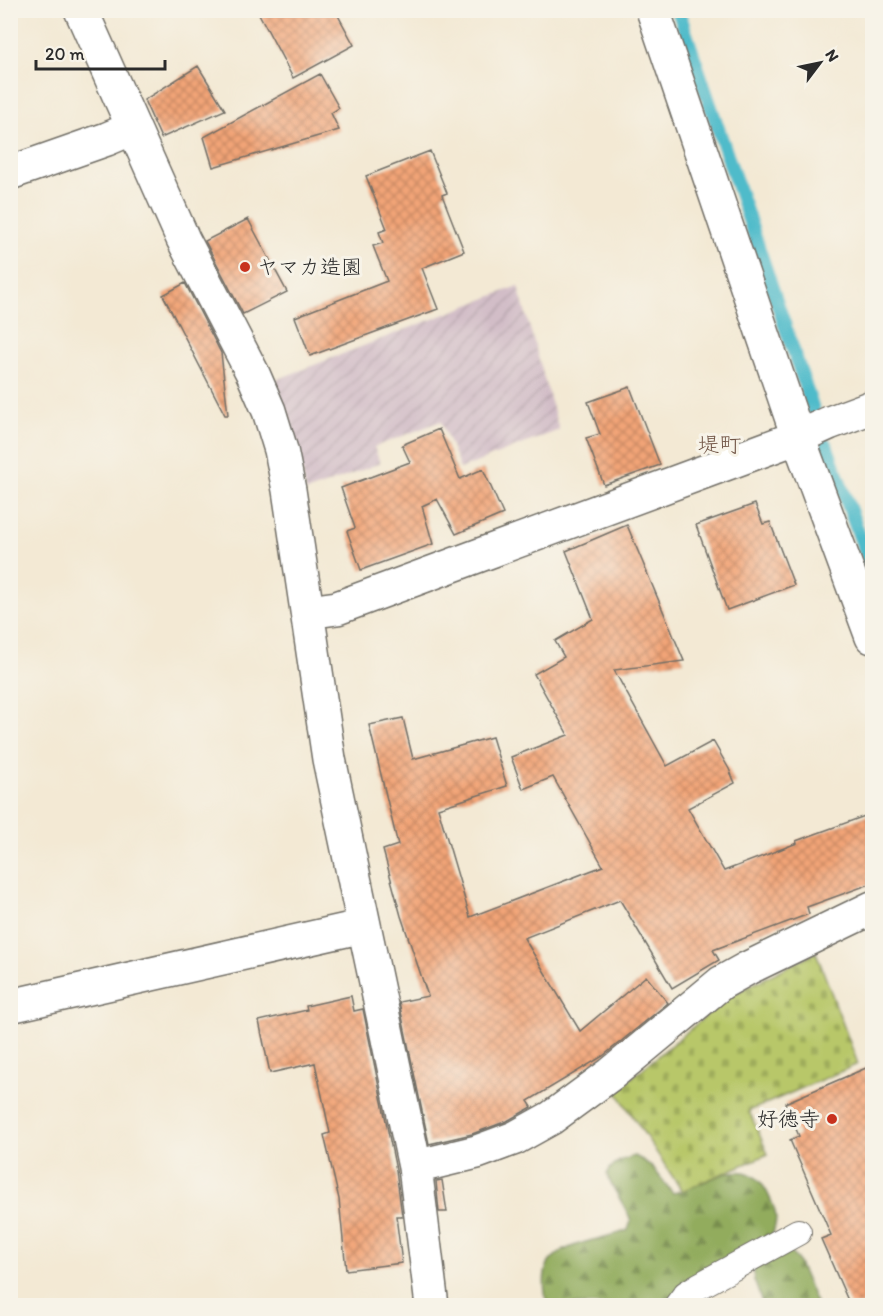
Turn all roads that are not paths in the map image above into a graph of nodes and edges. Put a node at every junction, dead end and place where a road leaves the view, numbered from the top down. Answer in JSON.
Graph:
{"nodes":[{"id":1,"x":653,"y":10,"type":"edge"},
{"id":2,"x":91,"y":14,"type":"edge"},
{"id":3,"x":133,"y":128,"type":"junction"},
{"id":4,"x":10,"y":173,"type":"edge"},
{"id":5,"x":873,"y":407,"type":"edge"},
{"id":6,"x":798,"y":437,"type":"junction"},
{"id":7,"x":308,"y":612,"type":"junction"},
{"id":8,"x":873,"y":636,"type":"edge"},
{"id":9,"x":873,"y":908,"type":"edge"},
{"id":10,"x":364,"y":926,"type":"junction"},
{"id":11,"x":10,"y":1006,"type":"edge"},
{"id":12,"x":415,"y":1167,"type":"junction"},
{"id":13,"x":798,"y":1232,"type":"dead end"},
{"id":14,"x":432,"y":1305,"type":"edge"},
{"id":15,"x":677,"y":1305,"type":"edge"}],
"edges":[{"from":1,"to":6,"type":"street"},
{"from":2,"to":3,"type":"street"},
{"from":3,"to":4,"type":"street"},
{"from":3,"to":7,"type":"street"},
{"from":5,"to":6,"type":"street"},
{"from":6,"to":7,"type":"street"},
{"from":6,"to":8,"type":"street"},
{"from":7,"to":10,"type":"street"},
{"from":9,"to":12,"type":"street"},
{"from":10,"to":11,"type":"street"},
{"from":10,"to":12,"type":"street"},
{"from":12,"to":14,"type":"street"},
{"from":13,"to":15,"type":"lane"}]}
